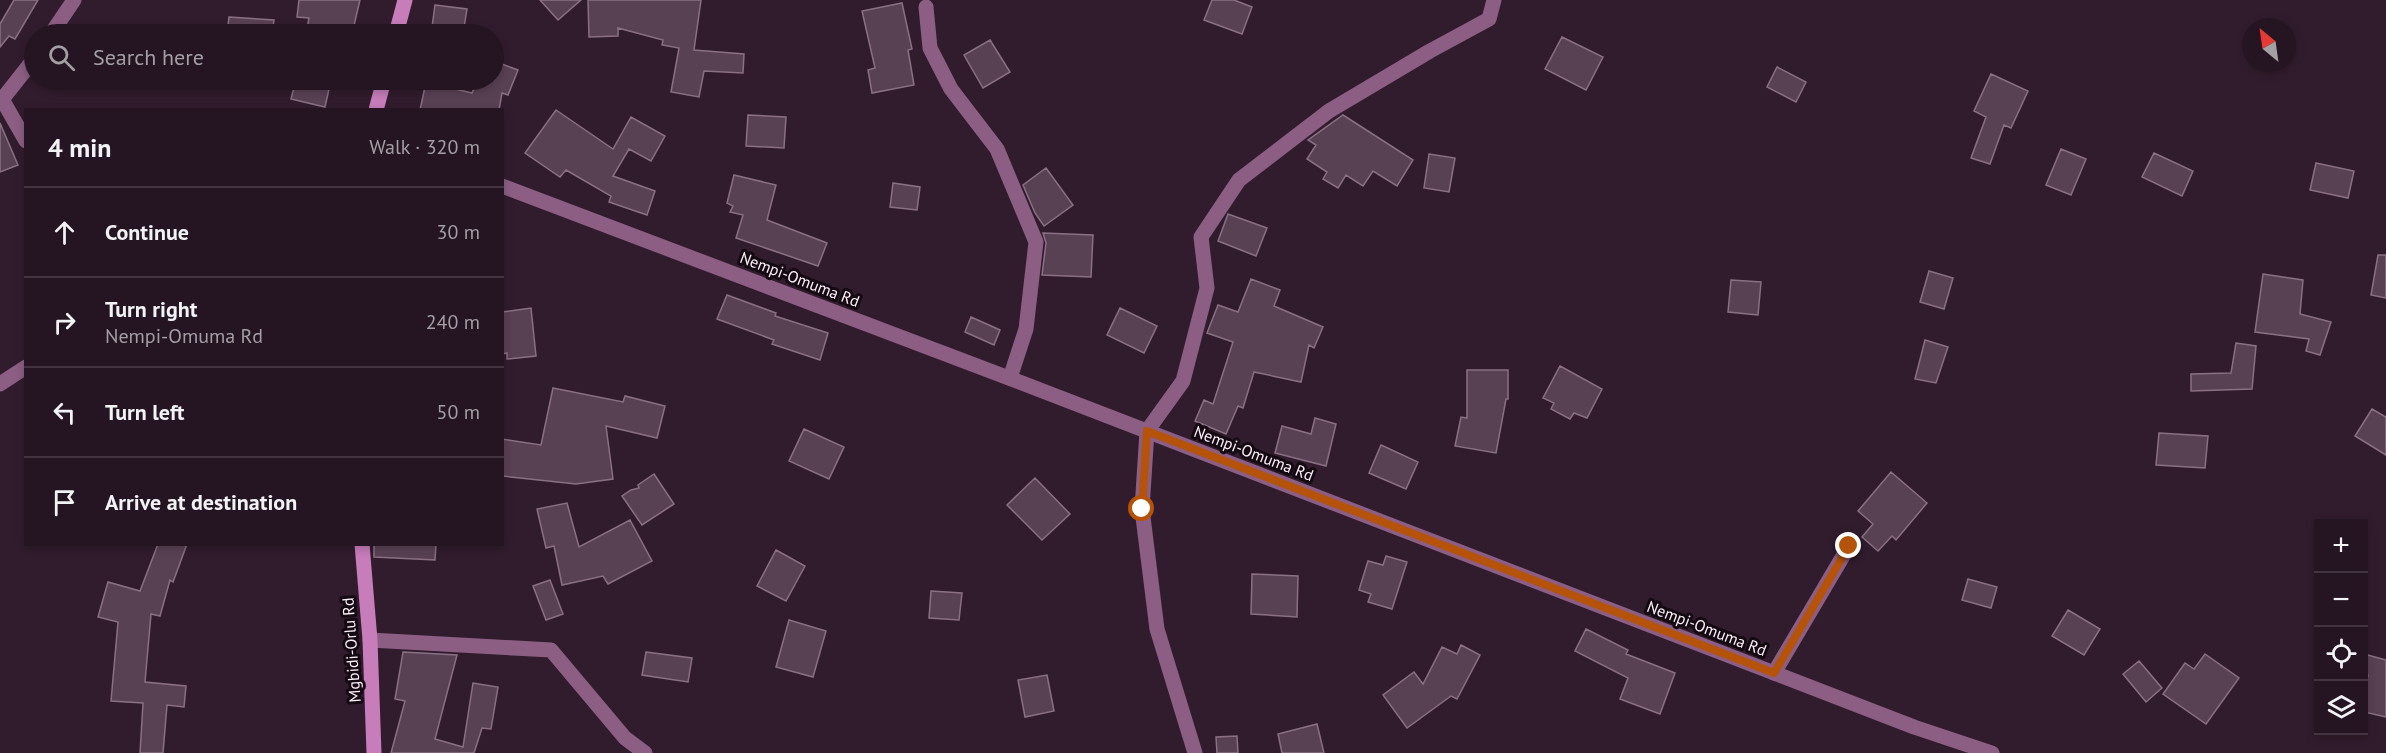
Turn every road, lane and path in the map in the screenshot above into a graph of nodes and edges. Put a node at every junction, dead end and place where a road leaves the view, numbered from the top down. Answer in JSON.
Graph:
{"nodes":[{"id":1,"x":74,"y":0,"type":"edge"},
{"id":2,"x":405,"y":0,"type":"edge"},
{"id":3,"x":1494,"y":0,"type":"edge"},
{"id":4,"x":926,"y":7,"type":"dead end"},
{"id":5,"x":58,"y":24,"type":"edge"},
{"id":6,"x":399,"y":24,"type":"edge"},
{"id":7,"x":24,"y":72,"type":"edge"},
{"id":8,"x":381,"y":90,"type":"edge"},
{"id":9,"x":2,"y":102,"type":"edge"},
{"id":10,"x":377,"y":108,"type":"edge"},
{"id":11,"x":24,"y":138,"type":"edge"},
{"id":12,"x":504,"y":187,"type":"edge"},
{"id":13,"x":24,"y":368,"type":"edge"},
{"id":14,"x":1010,"y":378,"type":"junction"},
{"id":15,"x":0,"y":384,"type":"edge"},
{"id":16,"x":1147,"y":431,"type":"junction"},
{"id":17,"x":362,"y":546,"type":"edge"},
{"id":18,"x":1849,"y":546,"type":"dead end"},
{"id":19,"x":370,"y":640,"type":"junction"},
{"id":20,"x":1774,"y":673,"type":"junction"},
{"id":21,"x":374,"y":753,"type":"edge"},
{"id":22,"x":645,"y":753,"type":"edge"},
{"id":23,"x":1195,"y":753,"type":"edge"},
{"id":24,"x":1992,"y":753,"type":"edge"}],
"edges":[{"from":1,"to":5,"type":"street"},
{"from":2,"to":6,"type":"main road"},
{"from":3,"to":16,"type":"street"},
{"from":4,"to":14,"type":"street"},
{"from":7,"to":9,"type":"street"},
{"from":8,"to":10,"type":"main road"},
{"from":9,"to":11,"type":"street"},
{"from":12,"to":14,"type":"street","name":"Nempi-Omuma Rd"},
{"from":13,"to":15,"type":"street"},
{"from":14,"to":16,"type":"street","name":"Nempi-Omuma Rd"},
{"from":16,"to":20,"type":"street","name":"Nempi-Omuma Rd"},
{"from":16,"to":23,"type":"street"},
{"from":17,"to":19,"type":"main road","name":"Mgbidi-Orlu Rd"},
{"from":18,"to":20,"type":"street"},
{"from":19,"to":21,"type":"main road","name":"Mgbidi-Orlu Rd"},
{"from":19,"to":22,"type":"street"},
{"from":20,"to":24,"type":"street","name":"Nempi-Omuma Rd"}]}
